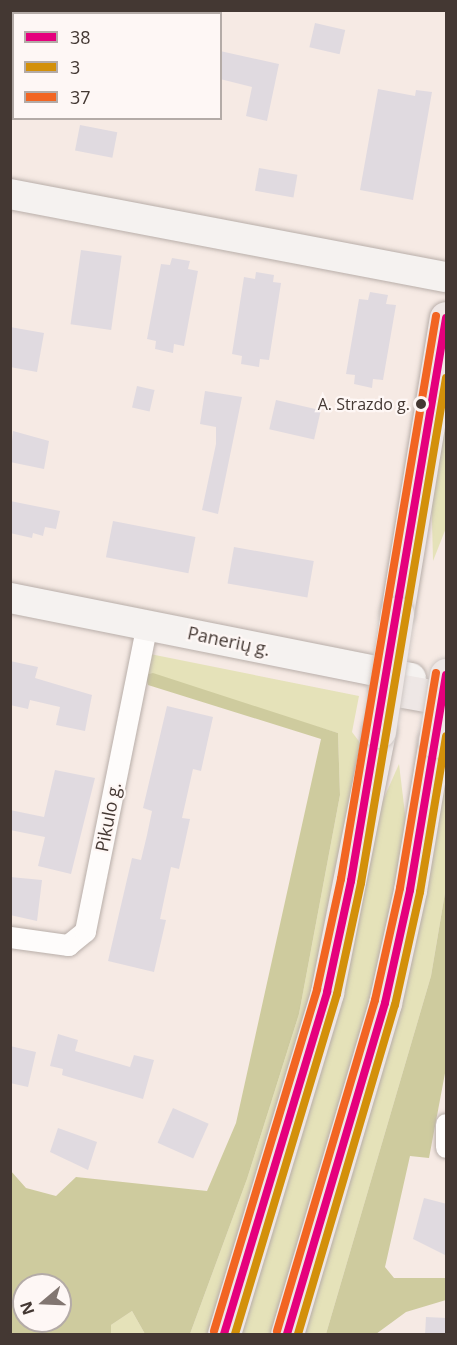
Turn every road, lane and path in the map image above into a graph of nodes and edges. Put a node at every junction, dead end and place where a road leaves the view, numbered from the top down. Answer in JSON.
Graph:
{"nodes":[{"id":1,"x":10,"y":194,"type":"edge"},
{"id":2,"x":447,"y":277,"type":"edge"},
{"id":3,"x":447,"y":318,"type":"edge"},
{"id":4,"x":10,"y":598,"type":"edge"},
{"id":5,"x":147,"y":624,"type":"junction"},
{"id":6,"x":445,"y":686,"type":"edge"},
{"id":7,"x":386,"y":688,"type":"junction"},
{"id":8,"x":10,"y":937,"type":"edge"},
{"id":9,"x":447,"y":1124,"type":"edge"},
{"id":10,"x":447,"y":1147,"type":"edge"},
{"id":11,"x":224,"y":1335,"type":"edge"},
{"id":12,"x":287,"y":1335,"type":"edge"}],
"edges":[{"from":1,"to":2,"type":"main road"},
{"from":3,"to":7,"type":"main road","bridge":true},
{"from":4,"to":5,"type":"main road","name":"Panerių g."},
{"from":5,"to":6,"type":"main road","name":"Panerių g."},
{"from":5,"to":8,"type":"street","name":"Pikulo g."},
{"from":6,"to":7,"type":"main road"},
{"from":6,"to":12,"type":"main road","bridge":true},
{"from":7,"to":11,"type":"main road","bridge":true},
{"from":9,"to":10,"type":"street"}]}
